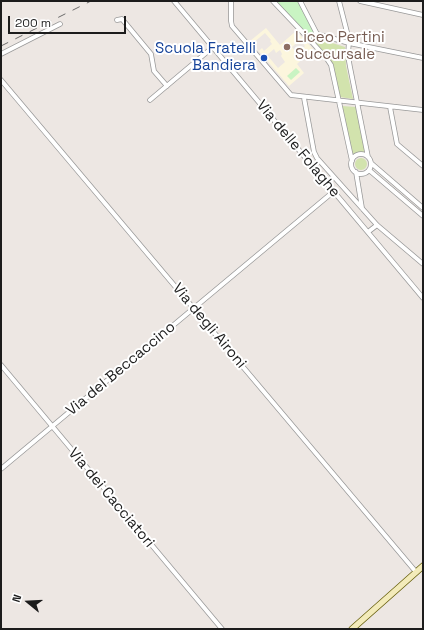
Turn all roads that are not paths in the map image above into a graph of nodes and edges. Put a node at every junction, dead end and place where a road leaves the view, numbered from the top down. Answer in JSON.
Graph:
{"nodes":[{"id":1,"x":174,"y":1,"type":"edge"},
{"id":2,"x":231,"y":1,"type":"edge"},
{"id":3,"x":273,"y":1,"type":"edge"},
{"id":4,"x":300,"y":1,"type":"edge"},
{"id":5,"x":339,"y":1,"type":"edge"},
{"id":6,"x":360,"y":1,"type":"edge"},
{"id":7,"x":423,"y":15,"type":"edge"},
{"id":8,"x":116,"y":20,"type":"dead end"},
{"id":9,"x":60,"y":24,"type":"dead end"},
{"id":10,"x":317,"y":34,"type":"junction"},
{"id":11,"x":310,"y":40,"type":"junction"},
{"id":12,"x":349,"y":43,"type":"junction"},
{"id":13,"x":213,"y":47,"type":"junction"},
{"id":14,"x":1,"y":54,"type":"edge"},
{"id":15,"x":423,"y":58,"type":"edge"},
{"id":16,"x":1,"y":80,"type":"edge"},
{"id":17,"x":167,"y":86,"type":"junction"},
{"id":18,"x":304,"y":98,"type":"junction"},
{"id":19,"x":150,"y":100,"type":"dead end"},
{"id":20,"x":339,"y":101,"type":"junction"},
{"id":21,"x":357,"y":104,"type":"junction"},
{"id":22,"x":390,"y":107,"type":"junction"},
{"id":23,"x":423,"y":111,"type":"edge"},
{"id":24,"x":368,"y":157,"type":"junction"},
{"id":25,"x":352,"y":161,"type":"junction"},
{"id":26,"x":371,"y":163,"type":"junction"},
{"id":27,"x":423,"y":166,"type":"edge"},
{"id":28,"x":369,"y":170,"type":"junction"},
{"id":29,"x":356,"y":172,"type":"junction"},
{"id":30,"x":333,"y":192,"type":"junction"},
{"id":31,"x":419,"y":204,"type":"junction"},
{"id":32,"x":423,"y":208,"type":"edge"},
{"id":33,"x":362,"y":209,"type":"junction"},
{"id":34,"x":414,"y":209,"type":"junction"},
{"id":35,"x":423,"y":216,"type":"edge"},
{"id":36,"x":377,"y":225,"type":"junction"},
{"id":37,"x":368,"y":232,"type":"junction"},
{"id":38,"x":423,"y":264,"type":"edge"},
{"id":39,"x":423,"y":298,"type":"edge"},
{"id":40,"x":194,"y":309,"type":"junction"},
{"id":41,"x":1,"y":365,"type":"edge"},
{"id":42,"x":51,"y":427,"type":"junction"},
{"id":43,"x":1,"y":469,"type":"edge"},
{"id":44,"x":423,"y":566,"type":"edge"},
{"id":45,"x":416,"y":572,"type":"junction"},
{"id":46,"x":222,"y":629,"type":"edge"},
{"id":47,"x":352,"y":629,"type":"edge"}],
"edges":[{"from":1,"to":13,"type":"street","name":"Via delle Folaghe"},
{"from":2,"to":18,"type":"street"},
{"from":3,"to":11,"type":"street"},
{"from":4,"to":10,"type":"street"},
{"from":5,"to":12,"type":"street"},
{"from":6,"to":7,"type":"street"},
{"from":8,"to":17,"type":"street"},
{"from":9,"to":14,"type":"street"},
{"from":10,"to":11,"type":"street"},
{"from":10,"to":12,"type":"street"},
{"from":11,"to":20,"type":"street"},
{"from":12,"to":15,"type":"street"},
{"from":12,"to":21,"type":"street"},
{"from":13,"to":17,"type":"street"},
{"from":13,"to":30,"type":"street","name":"Via delle Folaghe"},
{"from":16,"to":40,"type":"street","name":"Via degli Aironi"},
{"from":17,"to":19,"type":"street"},
{"from":18,"to":20,"type":"street"},
{"from":18,"to":33,"type":"street"},
{"from":20,"to":21,"type":"street"},
{"from":20,"to":25,"type":"street"},
{"from":21,"to":22,"type":"street"},
{"from":21,"to":24,"type":"street"},
{"from":22,"to":23,"type":"street"},
{"from":22,"to":27,"type":"street"},
{"from":24,"to":25,"type":"street"},
{"from":24,"to":26,"type":"street"},
{"from":25,"to":29,"type":"street"},
{"from":26,"to":28,"type":"street"},
{"from":26,"to":31,"type":"street"},
{"from":28,"to":29,"type":"street"},
{"from":28,"to":34,"type":"street"},
{"from":29,"to":33,"type":"street"},
{"from":30,"to":37,"type":"street","name":"Via delle Folaghe"},
{"from":30,"to":40,"type":"street","name":"Via del Beccaccino"},
{"from":31,"to":32,"type":"street"},
{"from":31,"to":34,"type":"street"},
{"from":33,"to":36,"type":"street"},
{"from":34,"to":35,"type":"street"},
{"from":36,"to":37,"type":"street"},
{"from":36,"to":38,"type":"street"},
{"from":37,"to":39,"type":"street","name":"Via delle Folaghe"},
{"from":40,"to":42,"type":"street","name":"Via del Beccaccino"},
{"from":40,"to":45,"type":"street","name":"Via degli Aironi"},
{"from":41,"to":42,"type":"street","name":"Via dei Cacciatori"},
{"from":42,"to":43,"type":"street","name":"Via del Beccaccino"},
{"from":42,"to":46,"type":"street","name":"Via dei Cacciatori"},
{"from":44,"to":45,"type":"street"},
{"from":45,"to":47,"type":"street"}]}
